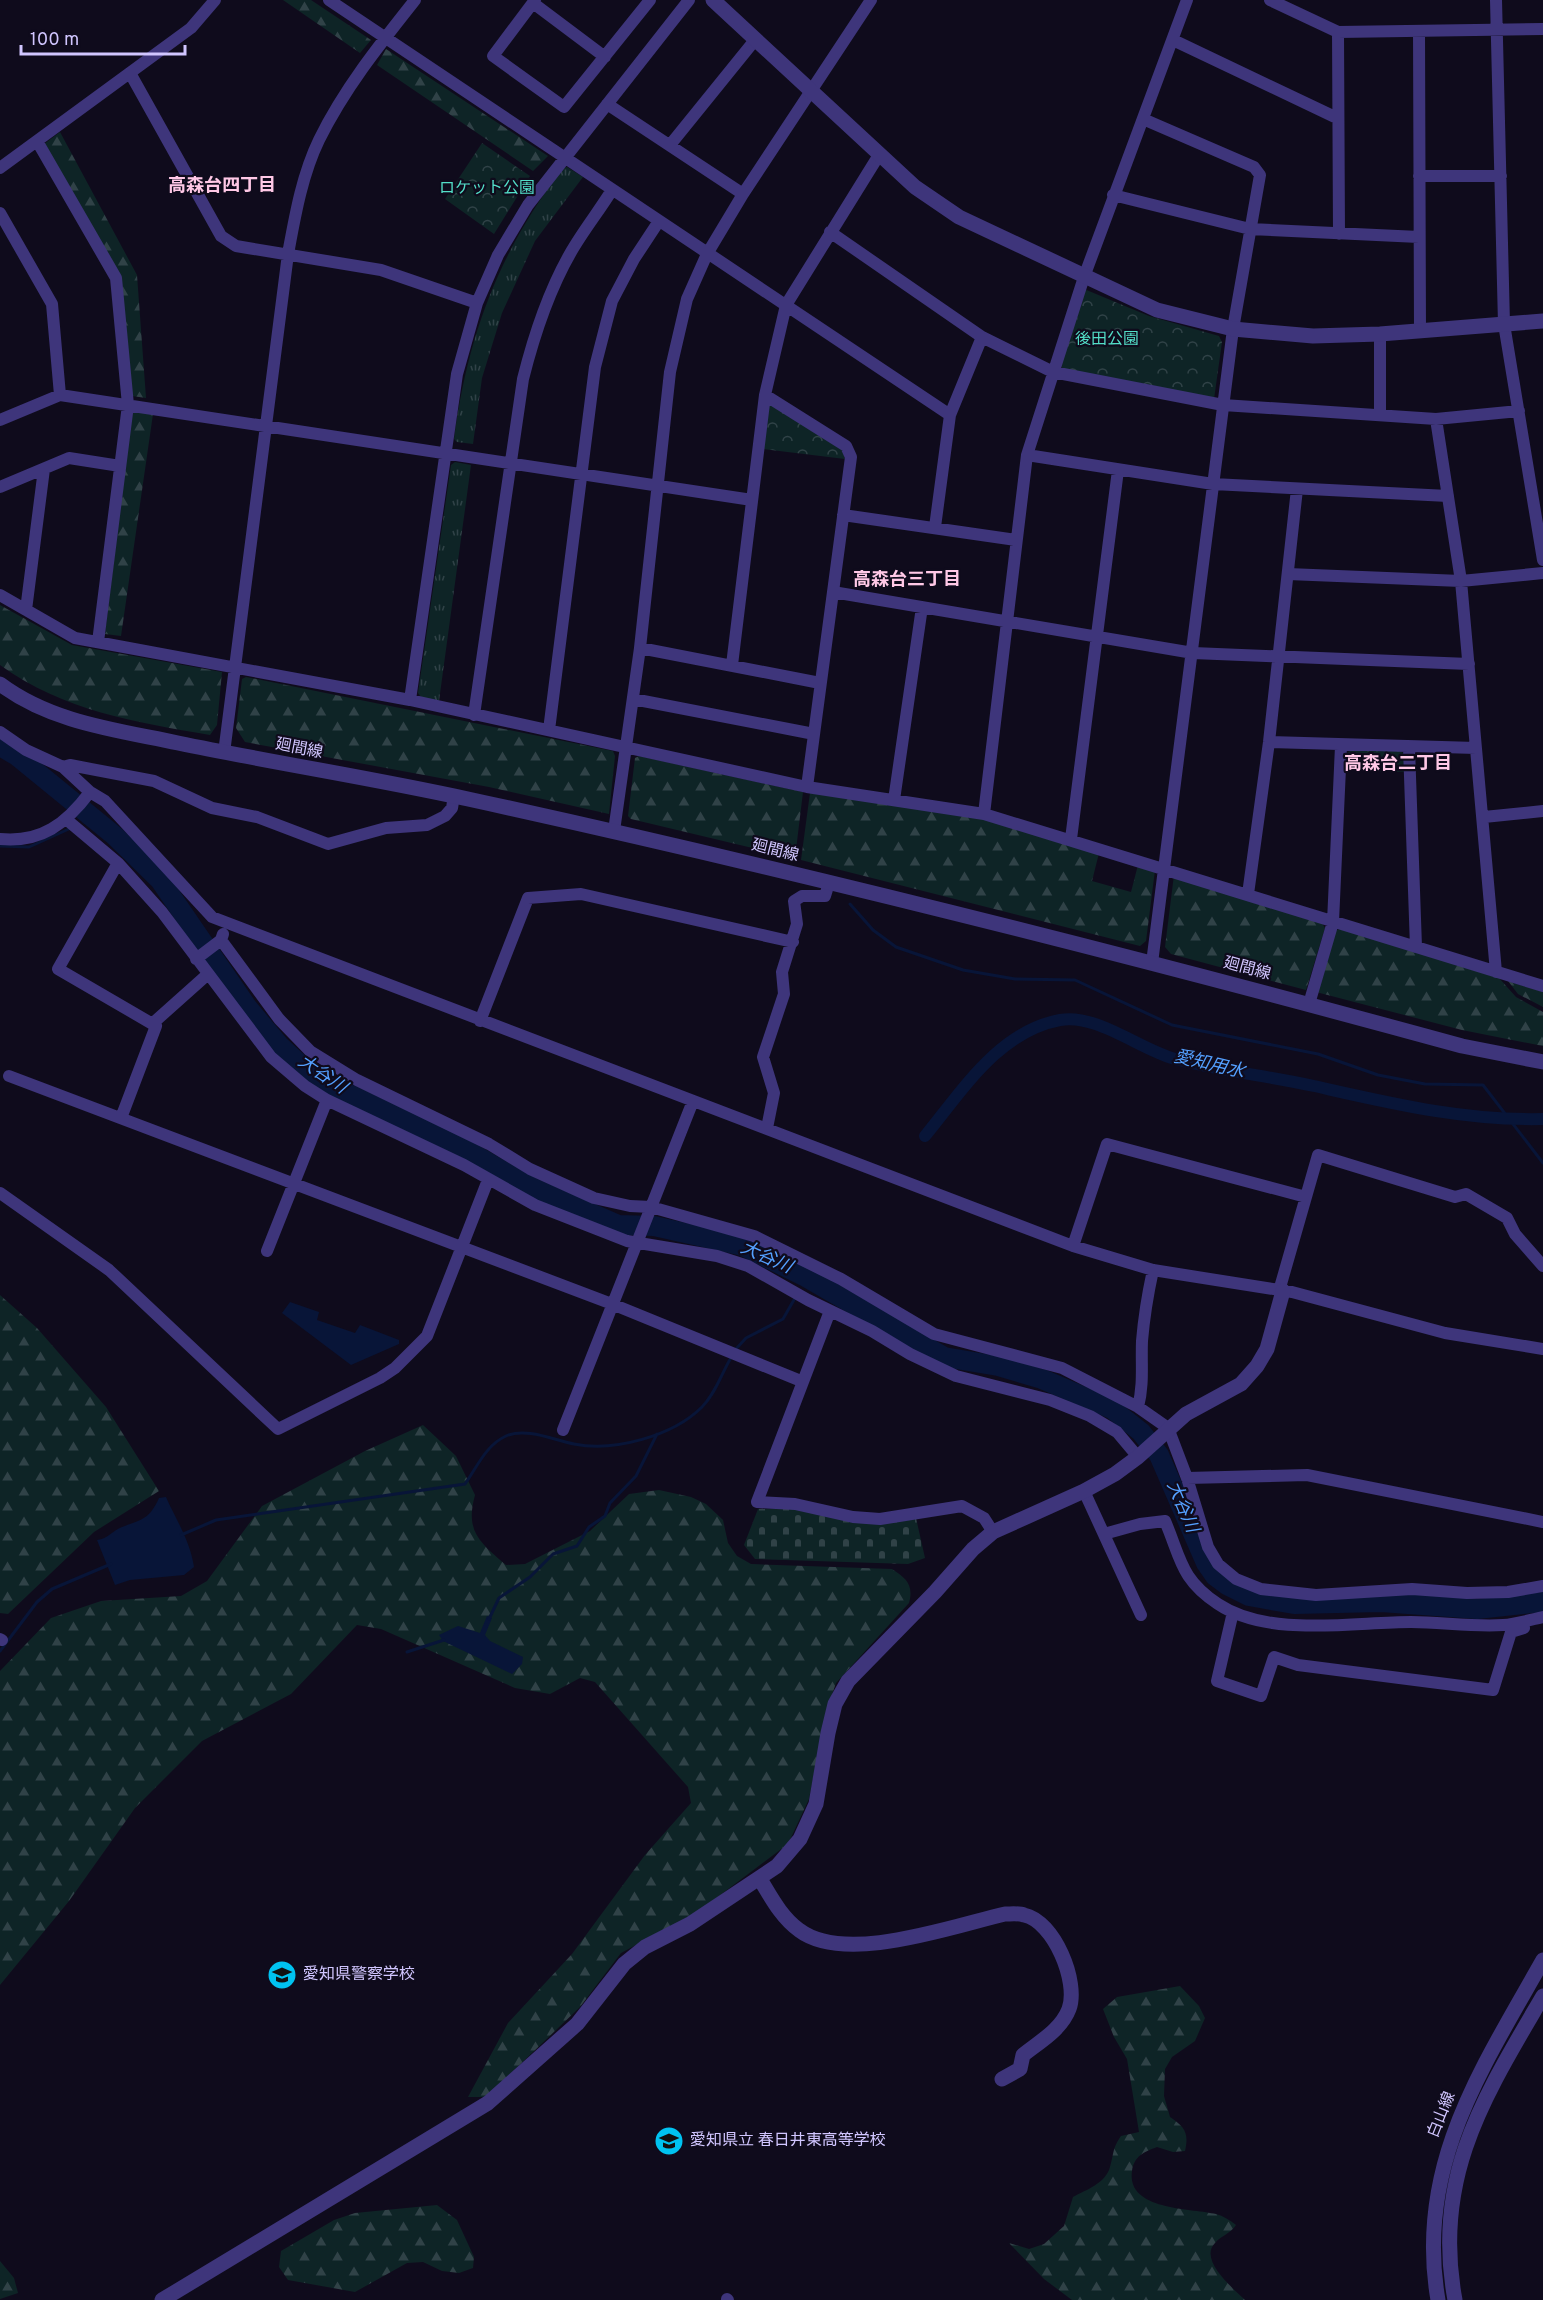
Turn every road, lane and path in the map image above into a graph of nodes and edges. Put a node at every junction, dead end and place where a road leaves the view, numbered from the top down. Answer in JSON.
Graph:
{"nodes":[{"id":1,"x":215,"y":0,"type":"edge"},
{"id":2,"x":328,"y":0,"type":"edge"},
{"id":3,"x":415,"y":0,"type":"edge"},
{"id":4,"x":689,"y":0,"type":"edge"},
{"id":5,"x":713,"y":0,"type":"edge"},
{"id":6,"x":871,"y":0,"type":"edge"},
{"id":7,"x":1187,"y":0,"type":"edge"},
{"id":8,"x":1270,"y":0,"type":"edge"},
{"id":9,"x":1496,"y":0,"type":"edge"},
{"id":10,"x":535,"y":1,"type":"edge"},
{"id":11,"x":647,"y":1,"type":"edge"},
{"id":12,"x":1543,"y":29,"type":"edge"},
{"id":13,"x":1496,"y":30,"type":"junction"},
{"id":14,"x":1419,"y":31,"type":"junction"},
{"id":15,"x":1338,"y":32,"type":"junction"},
{"id":16,"x":386,"y":37,"type":"junction"},
{"id":17,"x":755,"y":40,"type":"junction"},
{"id":18,"x":1173,"y":40,"type":"junction"},
{"id":19,"x":604,"y":57,"type":"junction"},
{"id":20,"x":130,"y":73,"type":"junction"},
{"id":21,"x":812,"y":93,"type":"junction"},
{"id":22,"x":607,"y":104,"type":"junction"},
{"id":23,"x":1337,"y":118,"type":"junction"},
{"id":24,"x":1143,"y":119,"type":"junction"},
{"id":25,"x":37,"y":141,"type":"junction"},
{"id":26,"x":670,"y":145,"type":"junction"},
{"id":27,"x":879,"y":155,"type":"junction"},
{"id":28,"x":564,"y":156,"type":"junction"},
{"id":29,"x":0,"y":168,"type":"edge"},
{"id":30,"x":1419,"y":176,"type":"junction"},
{"id":31,"x":1501,"y":176,"type":"junction"},
{"id":32,"x":612,"y":190,"type":"junction"},
{"id":33,"x":744,"y":194,"type":"junction"},
{"id":34,"x":1113,"y":195,"type":"junction"},
{"id":35,"x":0,"y":213,"type":"edge"},
{"id":36,"x":658,"y":221,"type":"junction"},
{"id":37,"x":1250,"y":229,"type":"junction"},
{"id":38,"x":830,"y":232,"type":"junction"},
{"id":39,"x":1339,"y":234,"type":"junction"},
{"id":40,"x":1419,"y":237,"type":"junction"},
{"id":41,"x":288,"y":254,"type":"junction"},
{"id":42,"x":707,"y":254,"type":"junction"},
{"id":43,"x":1084,"y":277,"type":"junction"},
{"id":44,"x":477,"y":303,"type":"junction"},
{"id":45,"x":786,"y":305,"type":"junction"},
{"id":46,"x":1543,"y":321,"type":"edge"},
{"id":47,"x":1504,"y":324,"type":"junction"},
{"id":48,"x":1233,"y":329,"type":"junction"},
{"id":49,"x":1420,"y":330,"type":"junction"},
{"id":50,"x":1380,"y":334,"type":"junction"},
{"id":51,"x":982,"y":337,"type":"junction"},
{"id":52,"x":1053,"y":372,"type":"junction"},
{"id":53,"x":60,"y":395,"type":"junction"},
{"id":54,"x":765,"y":395,"type":"junction"},
{"id":55,"x":128,"y":405,"type":"junction"},
{"id":56,"x":1223,"y":405,"type":"junction"},
{"id":57,"x":1519,"y":411,"type":"junction"},
{"id":58,"x":1380,"y":414,"type":"junction"},
{"id":59,"x":950,"y":415,"type":"junction"},
{"id":60,"x":1,"y":416,"type":"edge"},
{"id":61,"x":1436,"y":419,"type":"junction"},
{"id":62,"x":267,"y":425,"type":"junction"},
{"id":63,"x":445,"y":454,"type":"junction"},
{"id":64,"x":1027,"y":455,"type":"junction"},
{"id":65,"x":511,"y":464,"type":"junction"},
{"id":66,"x":120,"y":466,"type":"junction"},
{"id":67,"x":44,"y":469,"type":"junction"},
{"id":68,"x":1118,"y":470,"type":"junction"},
{"id":69,"x":582,"y":474,"type":"junction"},
{"id":70,"x":1213,"y":484,"type":"junction"},
{"id":71,"x":658,"y":486,"type":"junction"},
{"id":72,"x":0,"y":487,"type":"edge"},
{"id":73,"x":1297,"y":489,"type":"junction"},
{"id":74,"x":1448,"y":496,"type":"junction"},
{"id":75,"x":752,"y":500,"type":"junction"},
{"id":76,"x":843,"y":515,"type":"junction"},
{"id":77,"x":935,"y":527,"type":"junction"},
{"id":78,"x":1016,"y":540,"type":"junction"},
{"id":79,"x":1543,"y":560,"type":"edge"},
{"id":80,"x":1543,"y":573,"type":"edge"},
{"id":81,"x":1288,"y":574,"type":"junction"},
{"id":82,"x":1461,"y":581,"type":"junction"},
{"id":83,"x":833,"y":592,"type":"junction"},
{"id":84,"x":0,"y":595,"type":"edge"},
{"id":85,"x":922,"y":607,"type":"junction"},
{"id":86,"x":26,"y":610,"type":"junction"},
{"id":87,"x":1008,"y":621,"type":"junction"},
{"id":88,"x":1096,"y":636,"type":"junction"},
{"id":89,"x":98,"y":642,"type":"junction"},
{"id":90,"x":640,"y":648,"type":"junction"},
{"id":91,"x":1193,"y":653,"type":"junction"},
{"id":92,"x":1278,"y":658,"type":"junction"},
{"id":93,"x":1469,"y":664,"type":"junction"},
{"id":94,"x":732,"y":665,"type":"junction"},
{"id":95,"x":234,"y":667,"type":"junction"},
{"id":96,"x":820,"y":683,"type":"junction"},
{"id":97,"x":0,"y":684,"type":"edge"},
{"id":98,"x":633,"y":699,"type":"junction"},
{"id":99,"x":410,"y":700,"type":"junction"},
{"id":100,"x":474,"y":715,"type":"junction"},
{"id":101,"x":549,"y":730,"type":"junction"},
{"id":102,"x":0,"y":732,"type":"edge"},
{"id":103,"x":814,"y":734,"type":"junction"},
{"id":104,"x":1269,"y":742,"type":"junction"},
{"id":105,"x":1341,"y":746,"type":"junction"},
{"id":106,"x":626,"y":747,"type":"junction"},
{"id":107,"x":1409,"y":748,"type":"junction"},
{"id":108,"x":1476,"y":748,"type":"junction"},
{"id":109,"x":224,"y":753,"type":"junction"},
{"id":110,"x":63,"y":767,"type":"junction"},
{"id":111,"x":807,"y":787,"type":"junction"},
{"id":112,"x":87,"y":796,"type":"junction"},
{"id":113,"x":454,"y":796,"type":"junction"},
{"id":114,"x":894,"y":800,"type":"junction"},
{"id":115,"x":1543,"y":811,"type":"edge"},
{"id":116,"x":984,"y":814,"type":"junction"},
{"id":117,"x":1484,"y":817,"type":"junction"},
{"id":118,"x":67,"y":820,"type":"junction"},
{"id":119,"x":614,"y":831,"type":"junction"},
{"id":120,"x":0,"y":839,"type":"edge"},
{"id":121,"x":1071,"y":839,"type":"junction"},
{"id":122,"x":118,"y":863,"type":"junction"},
{"id":123,"x":1166,"y":868,"type":"junction"},
{"id":124,"x":829,"y":883,"type":"junction"},
{"id":125,"x":1248,"y":894,"type":"junction"},
{"id":126,"x":225,"y":922,"type":"junction"},
{"id":127,"x":1333,"y":922,"type":"junction"},
{"id":128,"x":221,"y":940,"type":"junction"},
{"id":129,"x":793,"y":942,"type":"junction"},
{"id":130,"x":1416,"y":947,"type":"junction"},
{"id":131,"x":196,"y":958,"type":"junction"},
{"id":132,"x":1152,"y":963,"type":"junction"},
{"id":133,"x":1496,"y":972,"type":"junction"},
{"id":134,"x":208,"y":974,"type":"junction"},
{"id":135,"x":1543,"y":986,"type":"edge"},
{"id":136,"x":1309,"y":1004,"type":"junction"},
{"id":137,"x":480,"y":1021,"type":"junction"},
{"id":138,"x":152,"y":1024,"type":"junction"},
{"id":139,"x":1543,"y":1062,"type":"edge"},
{"id":140,"x":9,"y":1076,"type":"dead end"},
{"id":141,"x":327,"y":1100,"type":"junction"},
{"id":142,"x":693,"y":1101,"type":"junction"},
{"id":143,"x":121,"y":1118,"type":"junction"},
{"id":144,"x":766,"y":1128,"type":"junction"},
{"id":145,"x":488,"y":1180,"type":"junction"},
{"id":146,"x":294,"y":1184,"type":"junction"},
{"id":147,"x":0,"y":1193,"type":"edge"},
{"id":148,"x":1306,"y":1197,"type":"junction"},
{"id":149,"x":650,"y":1209,"type":"junction"},
{"id":150,"x":636,"y":1243,"type":"junction"},
{"id":151,"x":1073,"y":1246,"type":"junction"},
{"id":152,"x":460,"y":1247,"type":"junction"},
{"id":153,"x":267,"y":1251,"type":"dead end"},
{"id":154,"x":1543,"y":1266,"type":"edge"},
{"id":155,"x":1153,"y":1270,"type":"junction"},
{"id":156,"x":1281,"y":1291,"type":"junction"},
{"id":157,"x":612,"y":1304,"type":"junction"},
{"id":158,"x":830,"y":1311,"type":"junction"},
{"id":159,"x":1543,"y":1349,"type":"edge"},
{"id":160,"x":801,"y":1381,"type":"junction"},
{"id":161,"x":1138,"y":1407,"type":"junction"},
{"id":162,"x":1168,"y":1428,"type":"junction"},
{"id":163,"x":563,"y":1430,"type":"dead end"},
{"id":164,"x":1141,"y":1454,"type":"junction"},
{"id":165,"x":1187,"y":1478,"type":"junction"},
{"id":166,"x":1084,"y":1491,"type":"junction"},
{"id":167,"x":1543,"y":1522,"type":"edge"},
{"id":168,"x":993,"y":1532,"type":"junction"},
{"id":169,"x":1104,"y":1534,"type":"junction"},
{"id":170,"x":1543,"y":1586,"type":"edge"},
{"id":171,"x":1233,"y":1612,"type":"junction"},
{"id":172,"x":1141,"y":1615,"type":"dead end"},
{"id":173,"x":1543,"y":1617,"type":"edge"},
{"id":174,"x":1543,"y":1624,"type":"edge"},
{"id":175,"x":760,"y":1879,"type":"junction"},
{"id":176,"x":1543,"y":1960,"type":"edge"},
{"id":177,"x":1543,"y":1996,"type":"edge"},
{"id":178,"x":1002,"y":2079,"type":"dead end"},
{"id":179,"x":162,"y":2300,"type":"edge"},
{"id":180,"x":1438,"y":2300,"type":"edge"},
{"id":181,"x":1455,"y":2300,"type":"edge"}],
"edges":[{"from":1,"to":20,"type":"street"},
{"from":2,"to":16,"type":"street"},
{"from":3,"to":16,"type":"street"},
{"from":4,"to":22,"type":"street"},
{"from":5,"to":17,"type":"street"},
{"from":6,"to":21,"type":"street"},
{"from":7,"to":18,"type":"street"},
{"from":8,"to":15,"type":"street"},
{"from":9,"to":13,"type":"street"},
{"from":10,"to":19,"type":"street"},
{"from":10,"to":19,"type":"street"},
{"from":11,"to":19,"type":"street"},
{"from":12,"to":13,"type":"street"},
{"from":13,"to":14,"type":"street"},
{"from":13,"to":31,"type":"street"},
{"from":14,"to":15,"type":"street"},
{"from":14,"to":30,"type":"street"},
{"from":15,"to":23,"type":"street"},
{"from":16,"to":28,"type":"street"},
{"from":16,"to":41,"type":"street"},
{"from":17,"to":21,"type":"street"},
{"from":17,"to":26,"type":"street"},
{"from":18,"to":23,"type":"street"},
{"from":18,"to":24,"type":"street"},
{"from":20,"to":25,"type":"street"},
{"from":20,"to":41,"type":"street"},
{"from":21,"to":27,"type":"street"},
{"from":21,"to":33,"type":"street"},
{"from":22,"to":26,"type":"street"},
{"from":22,"to":28,"type":"street"},
{"from":23,"to":39,"type":"street"},
{"from":24,"to":34,"type":"street"},
{"from":24,"to":37,"type":"street"},
{"from":25,"to":29,"type":"street"},
{"from":25,"to":55,"type":"street"},
{"from":26,"to":33,"type":"street"},
{"from":27,"to":38,"type":"street"},
{"from":27,"to":43,"type":"street"},
{"from":28,"to":32,"type":"street"},
{"from":28,"to":44,"type":"street"},
{"from":30,"to":31,"type":"street"},
{"from":30,"to":40,"type":"street"},
{"from":31,"to":47,"type":"street"},
{"from":32,"to":36,"type":"street"},
{"from":32,"to":65,"type":"street"},
{"from":33,"to":42,"type":"street"},
{"from":34,"to":37,"type":"street"},
{"from":34,"to":43,"type":"street"},
{"from":35,"to":53,"type":"street"},
{"from":36,"to":42,"type":"street"},
{"from":36,"to":69,"type":"street"},
{"from":37,"to":39,"type":"street"},
{"from":37,"to":48,"type":"street"},
{"from":38,"to":45,"type":"street"},
{"from":38,"to":51,"type":"street"},
{"from":39,"to":40,"type":"street"},
{"from":40,"to":49,"type":"street"},
{"from":41,"to":44,"type":"street"},
{"from":41,"to":62,"type":"street"},
{"from":42,"to":45,"type":"street"},
{"from":42,"to":71,"type":"street"},
{"from":43,"to":48,"type":"street"},
{"from":43,"to":52,"type":"street"},
{"from":44,"to":63,"type":"street"},
{"from":45,"to":54,"type":"street"},
{"from":45,"to":59,"type":"street"},
{"from":46,"to":47,"type":"street"},
{"from":47,"to":49,"type":"street"},
{"from":47,"to":57,"type":"street"},
{"from":48,"to":50,"type":"street"},
{"from":48,"to":56,"type":"street"},
{"from":49,"to":50,"type":"street"},
{"from":50,"to":58,"type":"street"},
{"from":51,"to":52,"type":"street"},
{"from":51,"to":59,"type":"street"},
{"from":52,"to":56,"type":"street"},
{"from":52,"to":64,"type":"street"},
{"from":53,"to":55,"type":"street"},
{"from":53,"to":60,"type":"street"},
{"from":54,"to":75,"type":"street"},
{"from":54,"to":76,"type":"street"},
{"from":55,"to":62,"type":"street"},
{"from":55,"to":66,"type":"street"},
{"from":56,"to":58,"type":"street"},
{"from":56,"to":70,"type":"street"},
{"from":57,"to":61,"type":"street"},
{"from":57,"to":79,"type":"street"},
{"from":58,"to":61,"type":"street"},
{"from":59,"to":77,"type":"street"},
{"from":61,"to":74,"type":"street"},
{"from":62,"to":63,"type":"street"},
{"from":62,"to":95,"type":"street"},
{"from":63,"to":65,"type":"street"},
{"from":63,"to":99,"type":"street"},
{"from":64,"to":68,"type":"street"},
{"from":64,"to":78,"type":"street"},
{"from":65,"to":69,"type":"street"},
{"from":65,"to":100,"type":"street"},
{"from":66,"to":67,"type":"street"},
{"from":66,"to":89,"type":"street"},
{"from":67,"to":72,"type":"street"},
{"from":67,"to":86,"type":"street"},
{"from":68,"to":70,"type":"street"},
{"from":68,"to":88,"type":"street"},
{"from":69,"to":71,"type":"street"},
{"from":69,"to":101,"type":"street"},
{"from":70,"to":73,"type":"street"},
{"from":70,"to":91,"type":"street"},
{"from":71,"to":75,"type":"street"},
{"from":71,"to":90,"type":"street"},
{"from":73,"to":74,"type":"street"},
{"from":73,"to":81,"type":"street"},
{"from":74,"to":82,"type":"street"},
{"from":75,"to":94,"type":"street"},
{"from":76,"to":77,"type":"street"},
{"from":76,"to":83,"type":"street"},
{"from":77,"to":78,"type":"street"},
{"from":78,"to":87,"type":"street"},
{"from":80,"to":82,"type":"street"},
{"from":81,"to":82,"type":"street"},
{"from":81,"to":92,"type":"street"},
{"from":82,"to":93,"type":"street"},
{"from":83,"to":85,"type":"street"},
{"from":83,"to":96,"type":"street"},
{"from":84,"to":86,"type":"street"},
{"from":85,"to":87,"type":"street"},
{"from":85,"to":114,"type":"street"},
{"from":86,"to":89,"type":"street"},
{"from":87,"to":88,"type":"street"},
{"from":87,"to":116,"type":"street"},
{"from":88,"to":91,"type":"street"},
{"from":88,"to":121,"type":"street"},
{"from":89,"to":95,"type":"street"},
{"from":90,"to":94,"type":"street"},
{"from":90,"to":98,"type":"street"},
{"from":91,"to":92,"type":"street"},
{"from":91,"to":123,"type":"street"},
{"from":92,"to":93,"type":"street"},
{"from":92,"to":104,"type":"street"},
{"from":93,"to":108,"type":"street"},
{"from":94,"to":96,"type":"street"},
{"from":95,"to":99,"type":"street"},
{"from":95,"to":109,"type":"street"},
{"from":96,"to":103,"type":"street"},
{"from":97,"to":109,"type":"street","name":"廻間線"},
{"from":98,"to":103,"type":"street"},
{"from":98,"to":106,"type":"street"},
{"from":99,"to":100,"type":"street"},
{"from":100,"to":101,"type":"street"},
{"from":101,"to":106,"type":"street"},
{"from":102,"to":110,"type":"street"},
{"from":103,"to":111,"type":"street"},
{"from":104,"to":105,"type":"street"},
{"from":104,"to":125,"type":"street"},
{"from":105,"to":107,"type":"street"},
{"from":105,"to":127,"type":"street"},
{"from":106,"to":111,"type":"street"},
{"from":106,"to":119,"type":"street"},
{"from":107,"to":108,"type":"street"},
{"from":107,"to":130,"type":"street"},
{"from":108,"to":117,"type":"street"},
{"from":109,"to":113,"type":"street","name":"廻間線"},
{"from":110,"to":112,"type":"street"},
{"from":110,"to":113,"type":"street"},
{"from":111,"to":114,"type":"street"},
{"from":112,"to":118,"type":"street"},
{"from":112,"to":126,"type":"street"},
{"from":113,"to":119,"type":"street","name":"廻間線"},
{"from":114,"to":116,"type":"street"},
{"from":115,"to":117,"type":"street"},
{"from":116,"to":121,"type":"street"},
{"from":117,"to":133,"type":"street"},
{"from":118,"to":120,"type":"street"},
{"from":118,"to":122,"type":"street"},
{"from":119,"to":124,"type":"street","name":"廻間線"},
{"from":121,"to":123,"type":"street"},
{"from":122,"to":131,"type":"street"},
{"from":122,"to":138,"type":"street"},
{"from":123,"to":125,"type":"street"},
{"from":123,"to":132,"type":"street"},
{"from":124,"to":129,"type":"street"},
{"from":124,"to":132,"type":"street","name":"廻間線"},
{"from":125,"to":127,"type":"street"},
{"from":126,"to":128,"type":"street"},
{"from":126,"to":137,"type":"street"},
{"from":127,"to":130,"type":"street"},
{"from":127,"to":136,"type":"street"},
{"from":128,"to":131,"type":"street"},
{"from":128,"to":149,"type":"street"},
{"from":129,"to":137,"type":"street"},
{"from":129,"to":144,"type":"street"},
{"from":130,"to":133,"type":"street"},
{"from":131,"to":134,"type":"street"},
{"from":132,"to":136,"type":"street","name":"廻間線"},
{"from":133,"to":135,"type":"street"},
{"from":134,"to":138,"type":"street"},
{"from":134,"to":141,"type":"street"},
{"from":136,"to":139,"type":"street","name":"廻間線"},
{"from":137,"to":142,"type":"street"},
{"from":138,"to":143,"type":"street"},
{"from":140,"to":143,"type":"street"},
{"from":141,"to":145,"type":"street"},
{"from":141,"to":146,"type":"street"},
{"from":142,"to":144,"type":"street"},
{"from":142,"to":149,"type":"street"},
{"from":143,"to":146,"type":"street"},
{"from":144,"to":151,"type":"street"},
{"from":145,"to":150,"type":"street"},
{"from":145,"to":152,"type":"street"},
{"from":146,"to":152,"type":"street"},
{"from":146,"to":153,"type":"street"},
{"from":147,"to":152,"type":"street"},
{"from":148,"to":151,"type":"street"},
{"from":148,"to":154,"type":"street"},
{"from":148,"to":156,"type":"street"},
{"from":149,"to":150,"type":"street"},
{"from":149,"to":161,"type":"street"},
{"from":150,"to":157,"type":"street"},
{"from":150,"to":158,"type":"street"},
{"from":151,"to":155,"type":"street"},
{"from":152,"to":157,"type":"street"},
{"from":155,"to":156,"type":"street"},
{"from":155,"to":161,"type":"street"},
{"from":156,"to":159,"type":"street"},
{"from":156,"to":162,"type":"street"},
{"from":157,"to":160,"type":"street"},
{"from":157,"to":163,"type":"street"},
{"from":158,"to":160,"type":"street"},
{"from":158,"to":164,"type":"street"},
{"from":160,"to":168,"type":"street"},
{"from":161,"to":162,"type":"street"},
{"from":162,"to":164,"type":"street"},
{"from":162,"to":165,"type":"street"},
{"from":164,"to":166,"type":"street"},
{"from":165,"to":167,"type":"street"},
{"from":165,"to":170,"type":"street"},
{"from":166,"to":168,"type":"street"},
{"from":166,"to":169,"type":"street"},
{"from":168,"to":175,"type":"street"},
{"from":169,"to":171,"type":"street"},
{"from":169,"to":172,"type":"street"},
{"from":171,"to":173,"type":"street"},
{"from":171,"to":174,"type":"street"},
{"from":175,"to":178,"type":"street"},
{"from":175,"to":179,"type":"street"},
{"from":176,"to":180,"type":"street","name":"白山線"},
{"from":177,"to":181,"type":"street","name":"白山線"}]}
